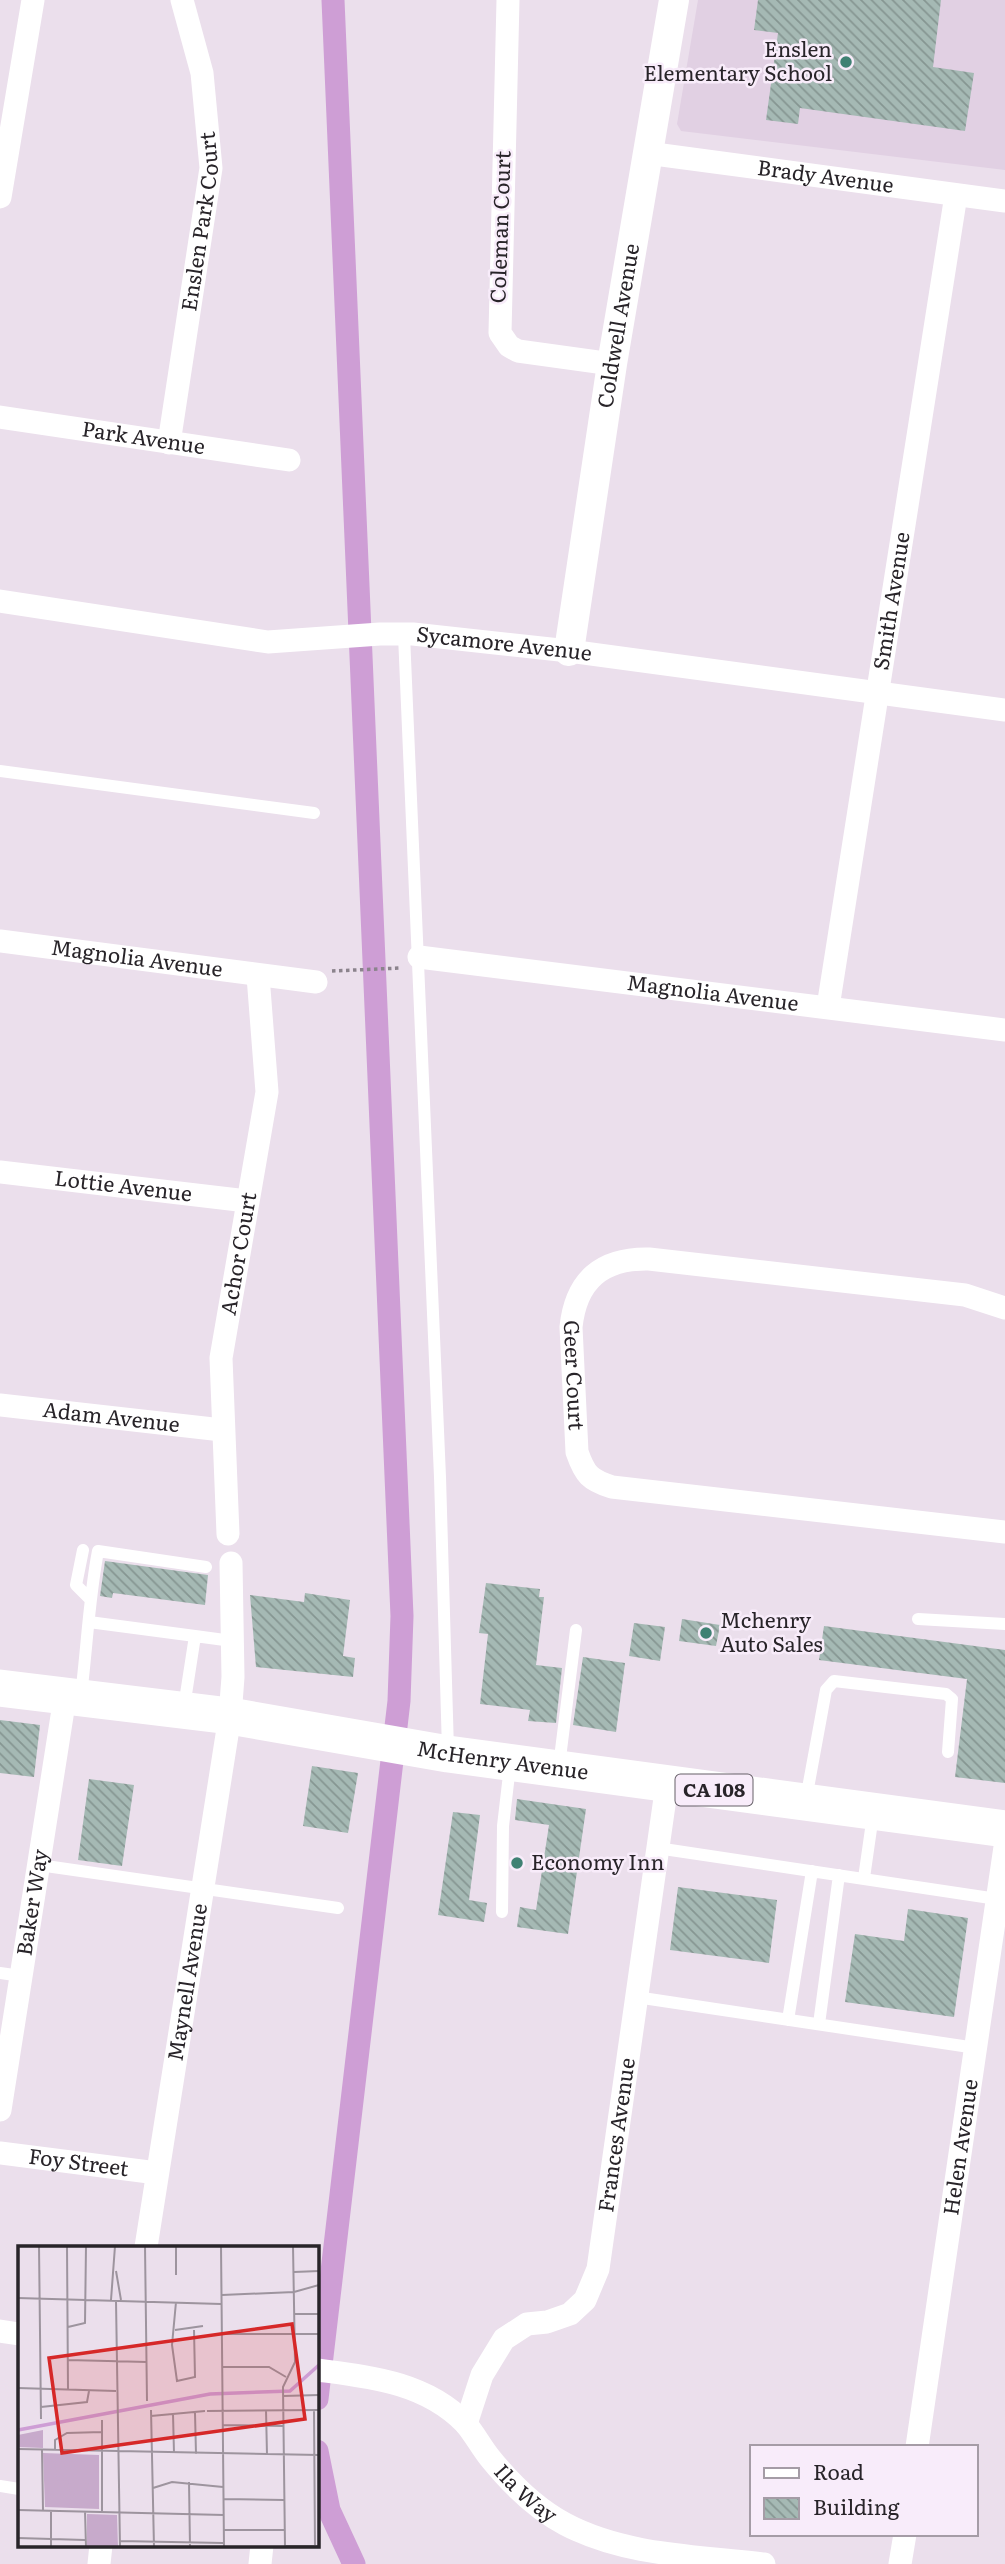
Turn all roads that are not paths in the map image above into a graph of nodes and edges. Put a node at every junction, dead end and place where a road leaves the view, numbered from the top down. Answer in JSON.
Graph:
{"nodes":[{"id":1,"x":33,"y":0,"type":"edge"},
{"id":2,"x":183,"y":0,"type":"edge"},
{"id":3,"x":508,"y":0,"type":"edge"},
{"id":4,"x":674,"y":0,"type":"edge"},
{"id":5,"x":647,"y":153,"type":"junction"},
{"id":6,"x":956,"y":195,"type":"junction"},
{"id":7,"x":0,"y":197,"type":"edge"},
{"id":8,"x":1005,"y":201,"type":"edge"},
{"id":9,"x":612,"y":364,"type":"junction"},
{"id":10,"x":0,"y":417,"type":"edge"},
{"id":11,"x":169,"y":443,"type":"junction"},
{"id":12,"x":289,"y":460,"type":"dead end"},
{"id":13,"x":0,"y":601,"type":"edge"},
{"id":14,"x":404,"y":635,"type":"junction"},
{"id":15,"x":569,"y":651,"type":"junction"},
{"id":16,"x":877,"y":694,"type":"junction"},
{"id":17,"x":1005,"y":710,"type":"edge"},
{"id":18,"x":0,"y":771,"type":"edge"},
{"id":19,"x":314,"y":813,"type":"dead end"},
{"id":20,"x":0,"y":941,"type":"edge"},
{"id":21,"x":419,"y":957,"type":"junction"},
{"id":22,"x":258,"y":976,"type":"junction"},
{"id":23,"x":326,"y":976,"type":"road end"},
{"id":24,"x":828,"y":1007,"type":"junction"},
{"id":25,"x":1005,"y":1030,"type":"edge"},
{"id":26,"x":0,"y":1172,"type":"edge"},
{"id":27,"x":247,"y":1201,"type":"junction"},
{"id":28,"x":1005,"y":1308,"type":"edge"},
{"id":29,"x":0,"y":1405,"type":"edge"},
{"id":30,"x":222,"y":1430,"type":"junction"},
{"id":31,"x":1005,"y":1532,"type":"edge"},
{"id":32,"x":228,"y":1534,"type":"dead end"},
{"id":33,"x":83,"y":1550,"type":"dead end"},
{"id":34,"x":231,"y":1563,"type":"dead end"},
{"id":35,"x":206,"y":1567,"type":"dead end"},
{"id":36,"x":90,"y":1600,"type":"junction"},
{"id":37,"x":918,"y":1619,"type":"dead end"},
{"id":38,"x":89,"y":1622,"type":"junction"},
{"id":39,"x":1005,"y":1624,"type":"edge"},
{"id":40,"x":576,"y":1630,"type":"dead end"},
{"id":41,"x":195,"y":1636,"type":"junction"},
{"id":42,"x":232,"y":1641,"type":"junction"},
{"id":43,"x":0,"y":1688,"type":"edge"},
{"id":44,"x":73,"y":1698,"type":"junction"},
{"id":45,"x":184,"y":1711,"type":"junction"},
{"id":46,"x":230,"y":1716,"type":"junction"},
{"id":47,"x":436,"y":1752,"type":"junction"},
{"id":48,"x":948,"y":1752,"type":"dead end"},
{"id":49,"x":510,"y":1762,"type":"junction"},
{"id":50,"x":558,"y":1769,"type":"junction"},
{"id":51,"x":667,"y":1784,"type":"junction"},
{"id":52,"x":806,"y":1802,"type":"junction"},
{"id":53,"x":874,"y":1812,"type":"junction"},
{"id":54,"x":1005,"y":1829,"type":"edge"},
{"id":55,"x":1005,"y":1847,"type":"edge"},
{"id":56,"x":657,"y":1848,"type":"junction"},
{"id":57,"x":39,"y":1865,"type":"junction"},
{"id":58,"x":812,"y":1871,"type":"junction"},
{"id":59,"x":839,"y":1875,"type":"junction"},
{"id":60,"x":864,"y":1878,"type":"junction"},
{"id":61,"x":202,"y":1889,"type":"junction"},
{"id":62,"x":997,"y":1899,"type":"junction"},
{"id":63,"x":338,"y":1908,"type":"dead end"},
{"id":64,"x":502,"y":1912,"type":"dead end"},
{"id":65,"x":11,"y":1974,"type":"edge"},
{"id":66,"x":636,"y":1997,"type":"junction"},
{"id":67,"x":788,"y":2020,"type":"junction"},
{"id":68,"x":818,"y":2025,"type":"junction"},
{"id":69,"x":976,"y":2048,"type":"junction"},
{"id":70,"x":0,"y":2110,"type":"edge"},
{"id":71,"x":0,"y":2153,"type":"edge"},
{"id":72,"x":158,"y":2173,"type":"junction"},
{"id":73,"x":146,"y":2246,"type":"edge"},
{"id":74,"x":0,"y":2332,"type":"edge"},
{"id":75,"x":18,"y":2334,"type":"edge"},
{"id":76,"x":318,"y":2370,"type":"edge"},
{"id":77,"x":466,"y":2424,"type":"junction"},
{"id":78,"x":918,"y":2445,"type":"edge"},
{"id":79,"x":0,"y":2486,"type":"edge"},
{"id":80,"x":18,"y":2489,"type":"edge"},
{"id":81,"x":905,"y":2536,"type":"edge"},
{"id":82,"x":101,"y":2546,"type":"edge"},
{"id":83,"x":262,"y":2546,"type":"edge"},
{"id":84,"x":99,"y":2564,"type":"edge"},
{"id":85,"x":260,"y":2564,"type":"edge"},
{"id":86,"x":764,"y":2564,"type":"edge"},
{"id":87,"x":900,"y":2564,"type":"edge"}],
"edges":[{"from":1,"to":7,"type":"street"},
{"from":2,"to":11,"type":"street","name":"Enslen Park Court"},
{"from":3,"to":9,"type":"street","name":"Coleman Court"},
{"from":4,"to":5,"type":"street","name":"Coldwell Avenue"},
{"from":5,"to":6,"type":"street","name":"Brady Avenue"},
{"from":5,"to":9,"type":"street","name":"Coldwell Avenue"},
{"from":6,"to":8,"type":"street","name":"Brady Avenue"},
{"from":6,"to":16,"type":"street","name":"Smith Avenue"},
{"from":9,"to":15,"type":"street","name":"Coldwell Avenue"},
{"from":10,"to":11,"type":"street","name":"Park Avenue"},
{"from":11,"to":12,"type":"street","name":"Park Avenue"},
{"from":13,"to":14,"type":"street","name":"Sycamore Avenue"},
{"from":14,"to":15,"type":"street","name":"Sycamore Avenue"},
{"from":14,"to":21,"type":"lane"},
{"from":15,"to":16,"type":"street","name":"Sycamore Avenue"},
{"from":16,"to":17,"type":"street","name":"Sycamore Avenue"},
{"from":16,"to":24,"type":"street","name":"Smith Avenue"},
{"from":18,"to":19,"type":"lane"},
{"from":20,"to":22,"type":"street","name":"Magnolia Avenue"},
{"from":21,"to":24,"type":"street","name":"Magnolia Avenue"},
{"from":21,"to":47,"type":"lane"},
{"from":22,"to":23,"type":"street","name":"Magnolia Avenue"},
{"from":22,"to":27,"type":"street","name":"Achor Court"},
{"from":24,"to":25,"type":"street","name":"Magnolia Avenue"},
{"from":26,"to":27,"type":"street","name":"Lottie Avenue"},
{"from":27,"to":30,"type":"street","name":"Achor Court"},
{"from":28,"to":31,"type":"street","name":"Geer Court"},
{"from":29,"to":30,"type":"street","name":"Adam Avenue"},
{"from":30,"to":32,"type":"street","name":"Achor Court"},
{"from":33,"to":36,"type":"lane"},
{"from":34,"to":42,"type":"street"},
{"from":35,"to":36,"type":"lane"},
{"from":36,"to":38,"type":"lane"},
{"from":37,"to":39,"type":"lane"},
{"from":38,"to":41,"type":"lane"},
{"from":38,"to":44,"type":"lane"},
{"from":40,"to":50,"type":"lane"},
{"from":41,"to":42,"type":"lane"},
{"from":41,"to":45,"type":"lane"},
{"from":42,"to":46,"type":"street"},
{"from":43,"to":44,"type":"main road","name":"McHenry Avenue","number":"CA 108"},
{"from":44,"to":45,"type":"main road","name":"McHenry Avenue","number":"CA 108"},
{"from":44,"to":57,"type":"street","name":"Baker Way"},
{"from":45,"to":46,"type":"main road","name":"McHenry Avenue","number":"CA 108"},
{"from":46,"to":47,"type":"main road","name":"McHenry Avenue","number":"CA 108"},
{"from":46,"to":61,"type":"street","name":"Maynell Avenue"},
{"from":47,"to":49,"type":"main road","name":"McHenry Avenue","number":"CA 108"},
{"from":48,"to":52,"type":"lane"},
{"from":49,"to":50,"type":"main road","name":"McHenry Avenue","number":"CA 108"},
{"from":49,"to":64,"type":"lane"},
{"from":50,"to":51,"type":"main road","name":"McHenry Avenue","number":"CA 108"},
{"from":51,"to":52,"type":"main road","name":"McHenry Avenue","number":"CA 108"},
{"from":51,"to":56,"type":"street","name":"Frances Avenue"},
{"from":52,"to":53,"type":"main road","name":"McHenry Avenue","number":"CA 108"},
{"from":53,"to":54,"type":"main road","name":"McHenry Avenue","number":"CA 108"},
{"from":53,"to":60,"type":"lane"},
{"from":55,"to":62,"type":"street","name":"Helen Avenue"},
{"from":56,"to":58,"type":"lane"},
{"from":56,"to":66,"type":"street","name":"Frances Avenue"},
{"from":57,"to":61,"type":"lane"},
{"from":57,"to":65,"type":"street","name":"Baker Way"},
{"from":58,"to":59,"type":"lane"},
{"from":58,"to":67,"type":"lane"},
{"from":59,"to":60,"type":"lane"},
{"from":59,"to":68,"type":"lane"},
{"from":60,"to":62,"type":"lane"},
{"from":61,"to":63,"type":"lane"},
{"from":61,"to":72,"type":"street","name":"Maynell Avenue"},
{"from":62,"to":69,"type":"street","name":"Helen Avenue"},
{"from":65,"to":70,"type":"street","name":"Baker Way"},
{"from":66,"to":67,"type":"lane"},
{"from":66,"to":77,"type":"street","name":"Frances Avenue"},
{"from":67,"to":68,"type":"lane"},
{"from":68,"to":69,"type":"lane"},
{"from":69,"to":78,"type":"street","name":"Helen Avenue"},
{"from":71,"to":72,"type":"street","name":"Foy Street"},
{"from":72,"to":73,"type":"street","name":"Maynell Avenue"},
{"from":74,"to":75,"type":"street"},
{"from":76,"to":77,"type":"street","name":"Ila Way"},
{"from":77,"to":86,"type":"street","name":"Ila Way"},
{"from":79,"to":80,"type":"lane"},
{"from":81,"to":87,"type":"street"},
{"from":82,"to":84,"type":"street"},
{"from":83,"to":85,"type":"street"}]}
